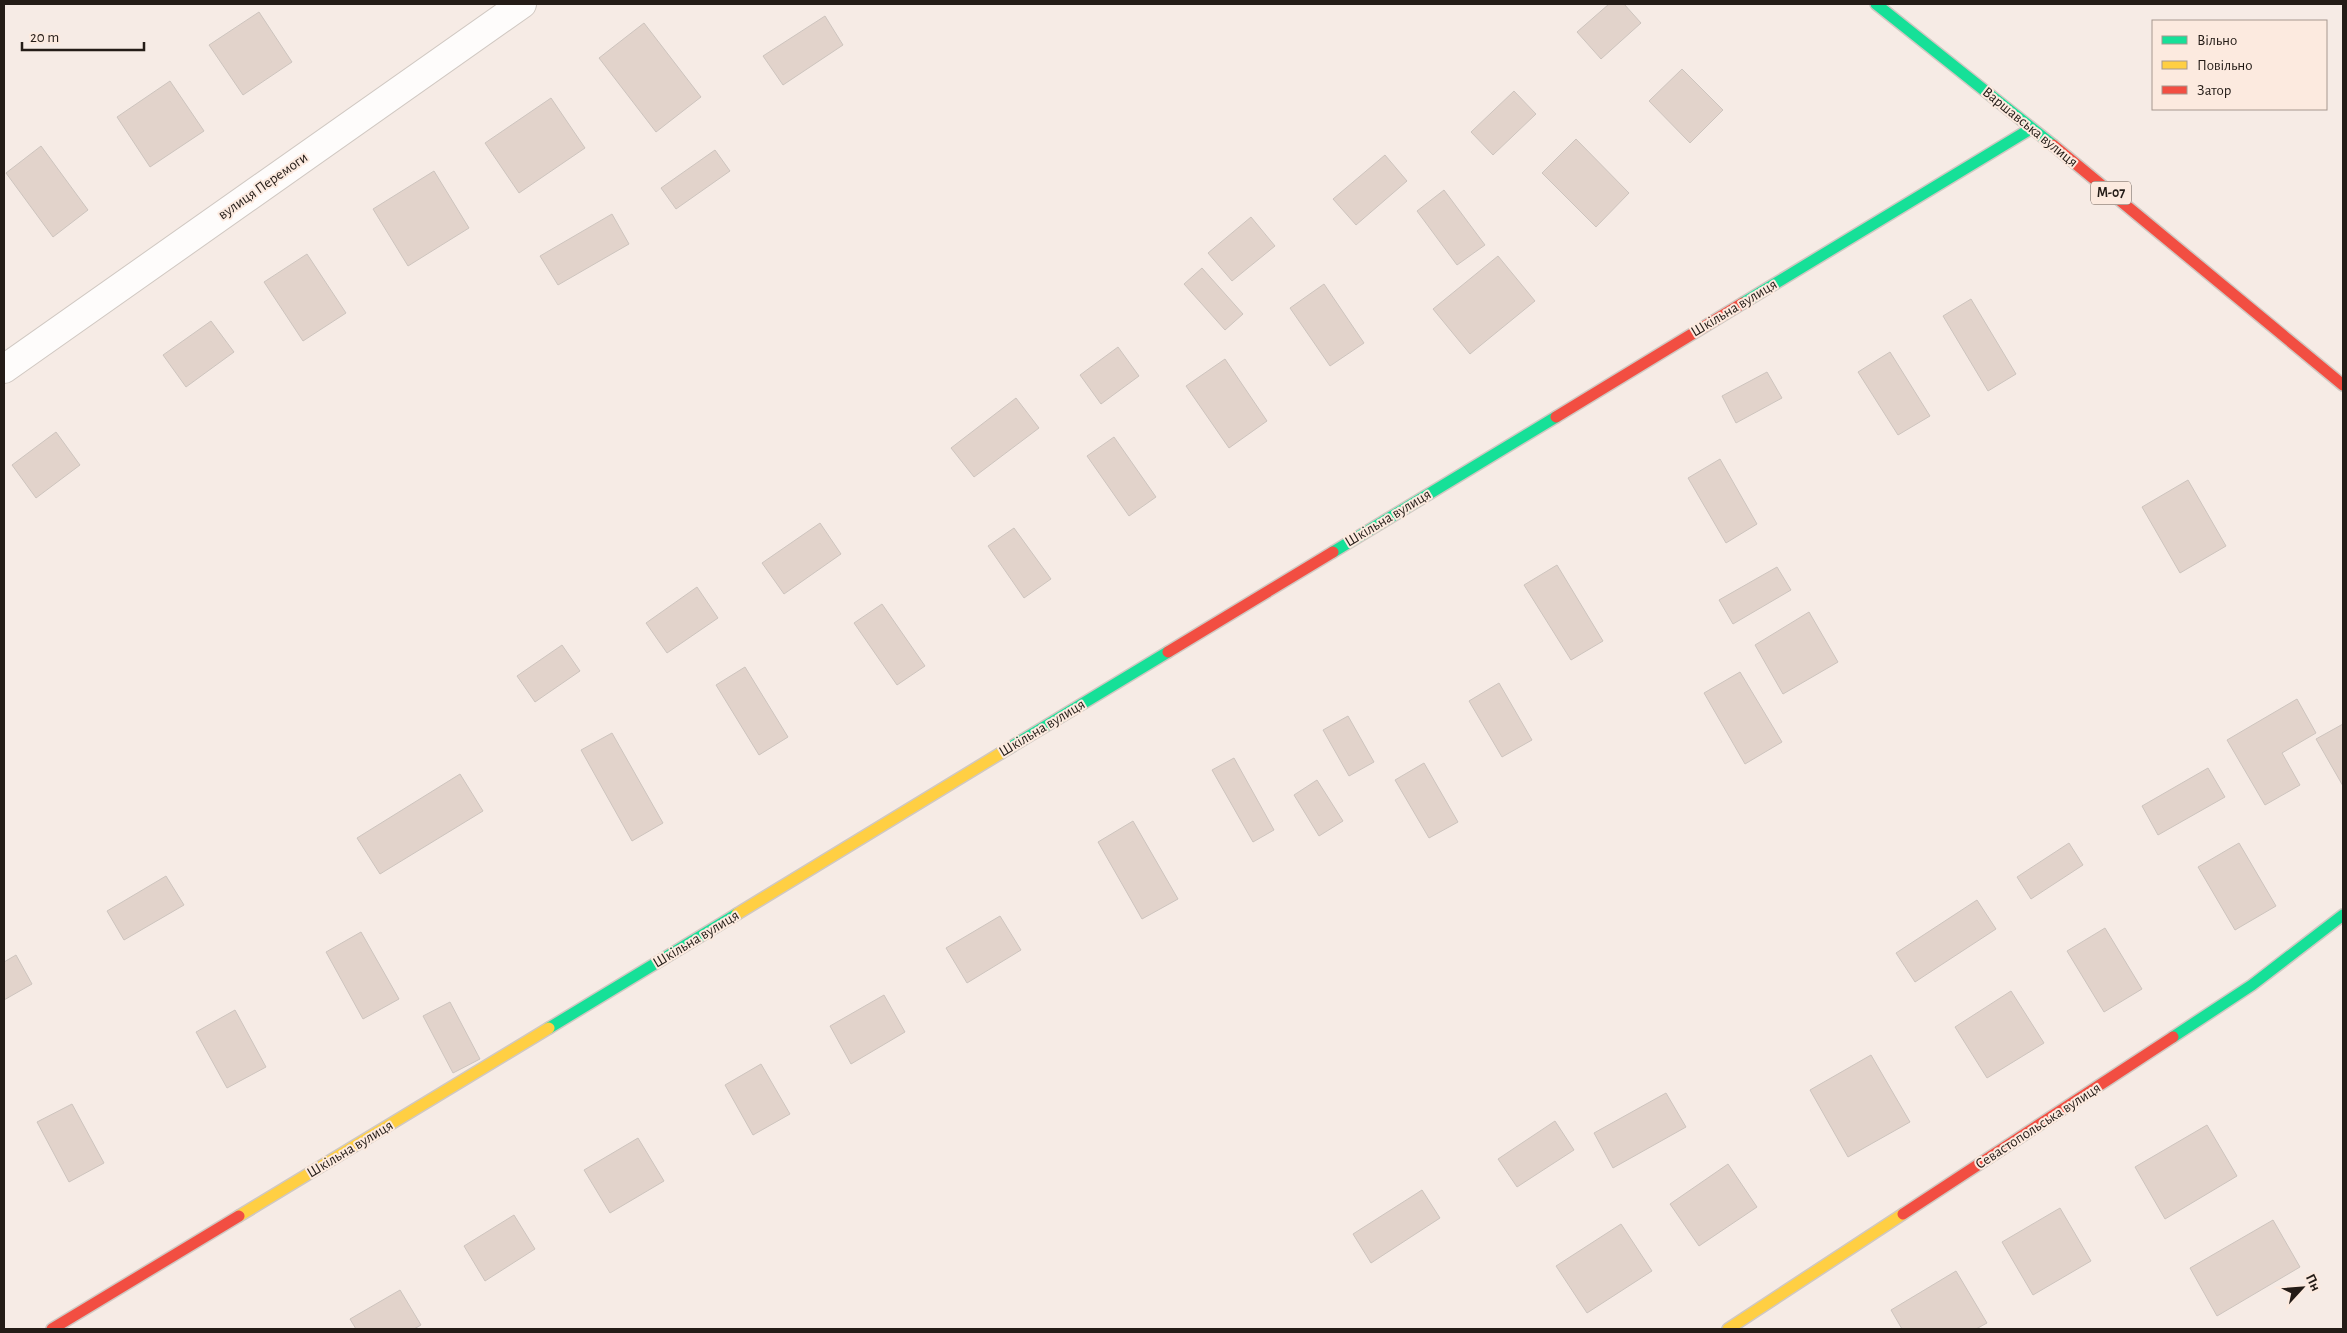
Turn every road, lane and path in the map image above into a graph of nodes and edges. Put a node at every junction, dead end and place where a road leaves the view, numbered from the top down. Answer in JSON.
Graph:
{"nodes":[{"id":1,"x":522,"y":4,"type":"edge"},
{"id":2,"x":1876,"y":4,"type":"edge"},
{"id":3,"x":2032,"y":128,"type":"junction"},
{"id":4,"x":4,"y":369,"type":"edge"},
{"id":5,"x":2342,"y":381,"type":"edge"},
{"id":6,"x":2343,"y":915,"type":"edge"},
{"id":7,"x":52,"y":1329,"type":"edge"},
{"id":8,"x":1728,"y":1329,"type":"edge"}],
"edges":[{"from":1,"to":4,"type":"street","name":"вулиця Перемоги"},
{"from":2,"to":3,"type":"main road","name":"Варшавська вулиця","number":"М-07"},
{"from":3,"to":5,"type":"main road","name":"Варшавська вулиця","number":"М-07"},
{"from":3,"to":7,"type":"main road","name":"Шкільна вулиця"},
{"from":6,"to":8,"type":"main road","name":"Севастопольська вулиця"}]}
